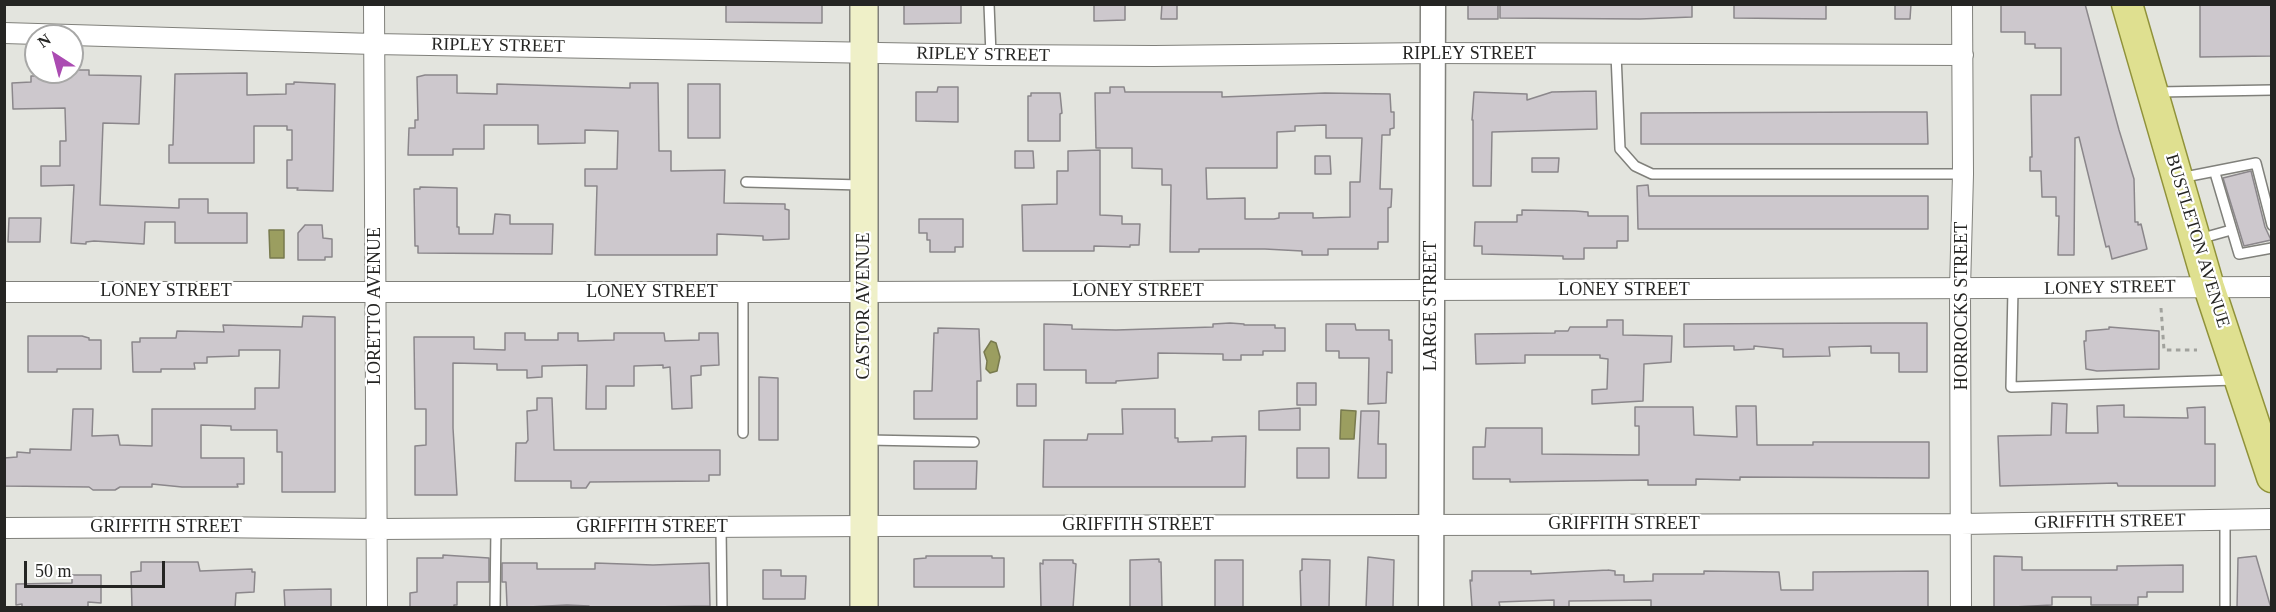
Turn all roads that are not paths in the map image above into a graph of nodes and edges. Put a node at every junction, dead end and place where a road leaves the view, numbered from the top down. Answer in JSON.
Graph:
{"nodes":[{"id":1,"x":374,"y":4,"type":"edge"},
{"id":2,"x":864,"y":4,"type":"edge"},
{"id":3,"x":989,"y":4,"type":"edge"},
{"id":4,"x":1433,"y":4,"type":"edge"},
{"id":5,"x":1962,"y":4,"type":"edge"},
{"id":6,"x":2127,"y":4,"type":"edge"},
{"id":7,"x":4,"y":33,"type":"edge"},
{"id":8,"x":374,"y":44,"type":"junction"},
{"id":9,"x":863,"y":53,"type":"junction"},
{"id":10,"x":1432,"y":53,"type":"junction"},
{"id":11,"x":1616,"y":54,"type":"junction"},
{"id":12,"x":991,"y":55,"type":"junction"},
{"id":13,"x":1963,"y":55,"type":"junction"},
{"id":14,"x":2271,"y":90,"type":"edge"},
{"id":15,"x":2153,"y":92,"type":"junction"},
{"id":16,"x":2215,"y":173,"type":"junction"},
{"id":17,"x":1963,"y":174,"type":"junction"},
{"id":18,"x":2178,"y":179,"type":"junction"},
{"id":19,"x":746,"y":182,"type":"dead end"},
{"id":20,"x":864,"y":186,"type":"junction"},
{"id":21,"x":2269,"y":219,"type":"edge"},
{"id":22,"x":2232,"y":227,"type":"junction"},
{"id":23,"x":2195,"y":240,"type":"junction"},
{"id":24,"x":2271,"y":248,"type":"edge"},
{"id":25,"x":2209,"y":286,"type":"junction"},
{"id":26,"x":2271,"y":287,"type":"edge"},
{"id":27,"x":1960,"y":289,"type":"junction"},
{"id":28,"x":2013,"y":289,"type":"junction"},
{"id":29,"x":1431,"y":290,"type":"junction"},
{"id":30,"x":376,"y":291,"type":"junction"},
{"id":31,"x":4,"y":292,"type":"edge"},
{"id":32,"x":743,"y":292,"type":"junction"},
{"id":33,"x":864,"y":292,"type":"junction"},
{"id":34,"x":2239,"y":380,"type":"junction"},
{"id":35,"x":743,"y":432,"type":"dead end"},
{"id":36,"x":864,"y":440,"type":"junction"},
{"id":37,"x":974,"y":442,"type":"dead end"},
{"id":38,"x":2271,"y":477,"type":"edge"},
{"id":39,"x":2271,"y":519,"type":"edge"},
{"id":40,"x":2225,"y":521,"type":"junction"},
{"id":41,"x":1961,"y":524,"type":"junction"},
{"id":42,"x":1430,"y":525,"type":"junction"},
{"id":43,"x":864,"y":526,"type":"junction"},
{"id":44,"x":721,"y":527,"type":"junction"},
{"id":45,"x":4,"y":528,"type":"edge"},
{"id":46,"x":496,"y":528,"type":"junction"},
{"id":47,"x":378,"y":529,"type":"junction"},
{"id":48,"x":377,"y":608,"type":"edge"},
{"id":49,"x":495,"y":608,"type":"edge"},
{"id":50,"x":722,"y":608,"type":"edge"},
{"id":51,"x":864,"y":608,"type":"edge"},
{"id":52,"x":1431,"y":608,"type":"edge"},
{"id":53,"x":1961,"y":608,"type":"edge"},
{"id":54,"x":2225,"y":608,"type":"edge"}],
"edges":[{"from":1,"to":8,"type":"street","name":"LORETTO AVENUE"},
{"from":2,"to":9,"type":"main road","name":"CASTOR AVENUE"},
{"from":3,"to":12,"type":"lane"},
{"from":4,"to":10,"type":"street","name":"LARGE STREET"},
{"from":5,"to":13,"type":"street","name":"HORROCKS STREET"},
{"from":6,"to":15,"type":"main road","name":"BUSTLETON AVENUE"},
{"from":7,"to":8,"type":"street","name":"RIPLEY STREET"},
{"from":8,"to":9,"type":"street","name":"RIPLEY STREET"},
{"from":8,"to":30,"type":"street","name":"LORETTO AVENUE"},
{"from":9,"to":12,"type":"street","name":"RIPLEY STREET"},
{"from":9,"to":20,"type":"main road","name":"CASTOR AVENUE"},
{"from":10,"to":11,"type":"street","name":"RIPLEY STREET"},
{"from":10,"to":12,"type":"street","name":"RIPLEY STREET"},
{"from":10,"to":29,"type":"street","name":"LARGE STREET"},
{"from":11,"to":13,"type":"street","name":"RIPLEY STREET"},
{"from":11,"to":17,"type":"lane"},
{"from":13,"to":17,"type":"street","name":"HORROCKS STREET"},
{"from":14,"to":15,"type":"lane"},
{"from":15,"to":18,"type":"main road","name":"BUSTLETON AVENUE"},
{"from":16,"to":18,"type":"lane"},
{"from":16,"to":21,"type":"lane"},
{"from":16,"to":22,"type":"lane"},
{"from":17,"to":27,"type":"street","name":"HORROCKS STREET"},
{"from":18,"to":23,"type":"main road","name":"BUSTLETON AVENUE"},
{"from":19,"to":20,"type":"lane"},
{"from":20,"to":33,"type":"main road","name":"CASTOR AVENUE"},
{"from":22,"to":23,"type":"lane"},
{"from":22,"to":24,"type":"lane"},
{"from":23,"to":25,"type":"main road","name":"BUSTLETON AVENUE"},
{"from":25,"to":26,"type":"street","name":"LONEY STREET"},
{"from":25,"to":28,"type":"street","name":"LONEY STREET"},
{"from":25,"to":34,"type":"main road","name":"BUSTLETON AVENUE"},
{"from":27,"to":28,"type":"street","name":"LONEY STREET"},
{"from":27,"to":29,"type":"street","name":"LONEY STREET"},
{"from":27,"to":41,"type":"street","name":"HORROCKS STREET"},
{"from":28,"to":34,"type":"lane"},
{"from":29,"to":33,"type":"street","name":"LONEY STREET"},
{"from":29,"to":42,"type":"street","name":"LARGE STREET"},
{"from":30,"to":31,"type":"street","name":"LONEY STREET"},
{"from":30,"to":32,"type":"street","name":"LONEY STREET"},
{"from":30,"to":47,"type":"street","name":"LORETTO AVENUE"},
{"from":32,"to":33,"type":"street","name":"LONEY STREET"},
{"from":32,"to":35,"type":"lane"},
{"from":33,"to":36,"type":"main road","name":"CASTOR AVENUE"},
{"from":34,"to":38,"type":"main road","name":"BUSTLETON AVENUE"},
{"from":36,"to":37,"type":"lane"},
{"from":36,"to":43,"type":"main road","name":"CASTOR AVENUE"},
{"from":39,"to":40,"type":"street","name":"GRIFFITH STREET"},
{"from":40,"to":41,"type":"street","name":"GRIFFITH STREET"},
{"from":40,"to":54,"type":"lane"},
{"from":41,"to":42,"type":"street","name":"GRIFFITH STREET"},
{"from":41,"to":53,"type":"street","name":"HORROCKS STREET"},
{"from":42,"to":43,"type":"street","name":"GRIFFITH STREET"},
{"from":42,"to":52,"type":"street","name":"LARGE STREET"},
{"from":43,"to":44,"type":"street","name":"GRIFFITH STREET"},
{"from":43,"to":51,"type":"main road","name":"CASTOR AVENUE"},
{"from":44,"to":46,"type":"street","name":"GRIFFITH STREET"},
{"from":44,"to":50,"type":"lane"},
{"from":45,"to":47,"type":"street","name":"GRIFFITH STREET"},
{"from":46,"to":47,"type":"street","name":"GRIFFITH STREET"},
{"from":46,"to":49,"type":"lane"},
{"from":47,"to":48,"type":"street","name":"LORETTO AVENUE"}]}
